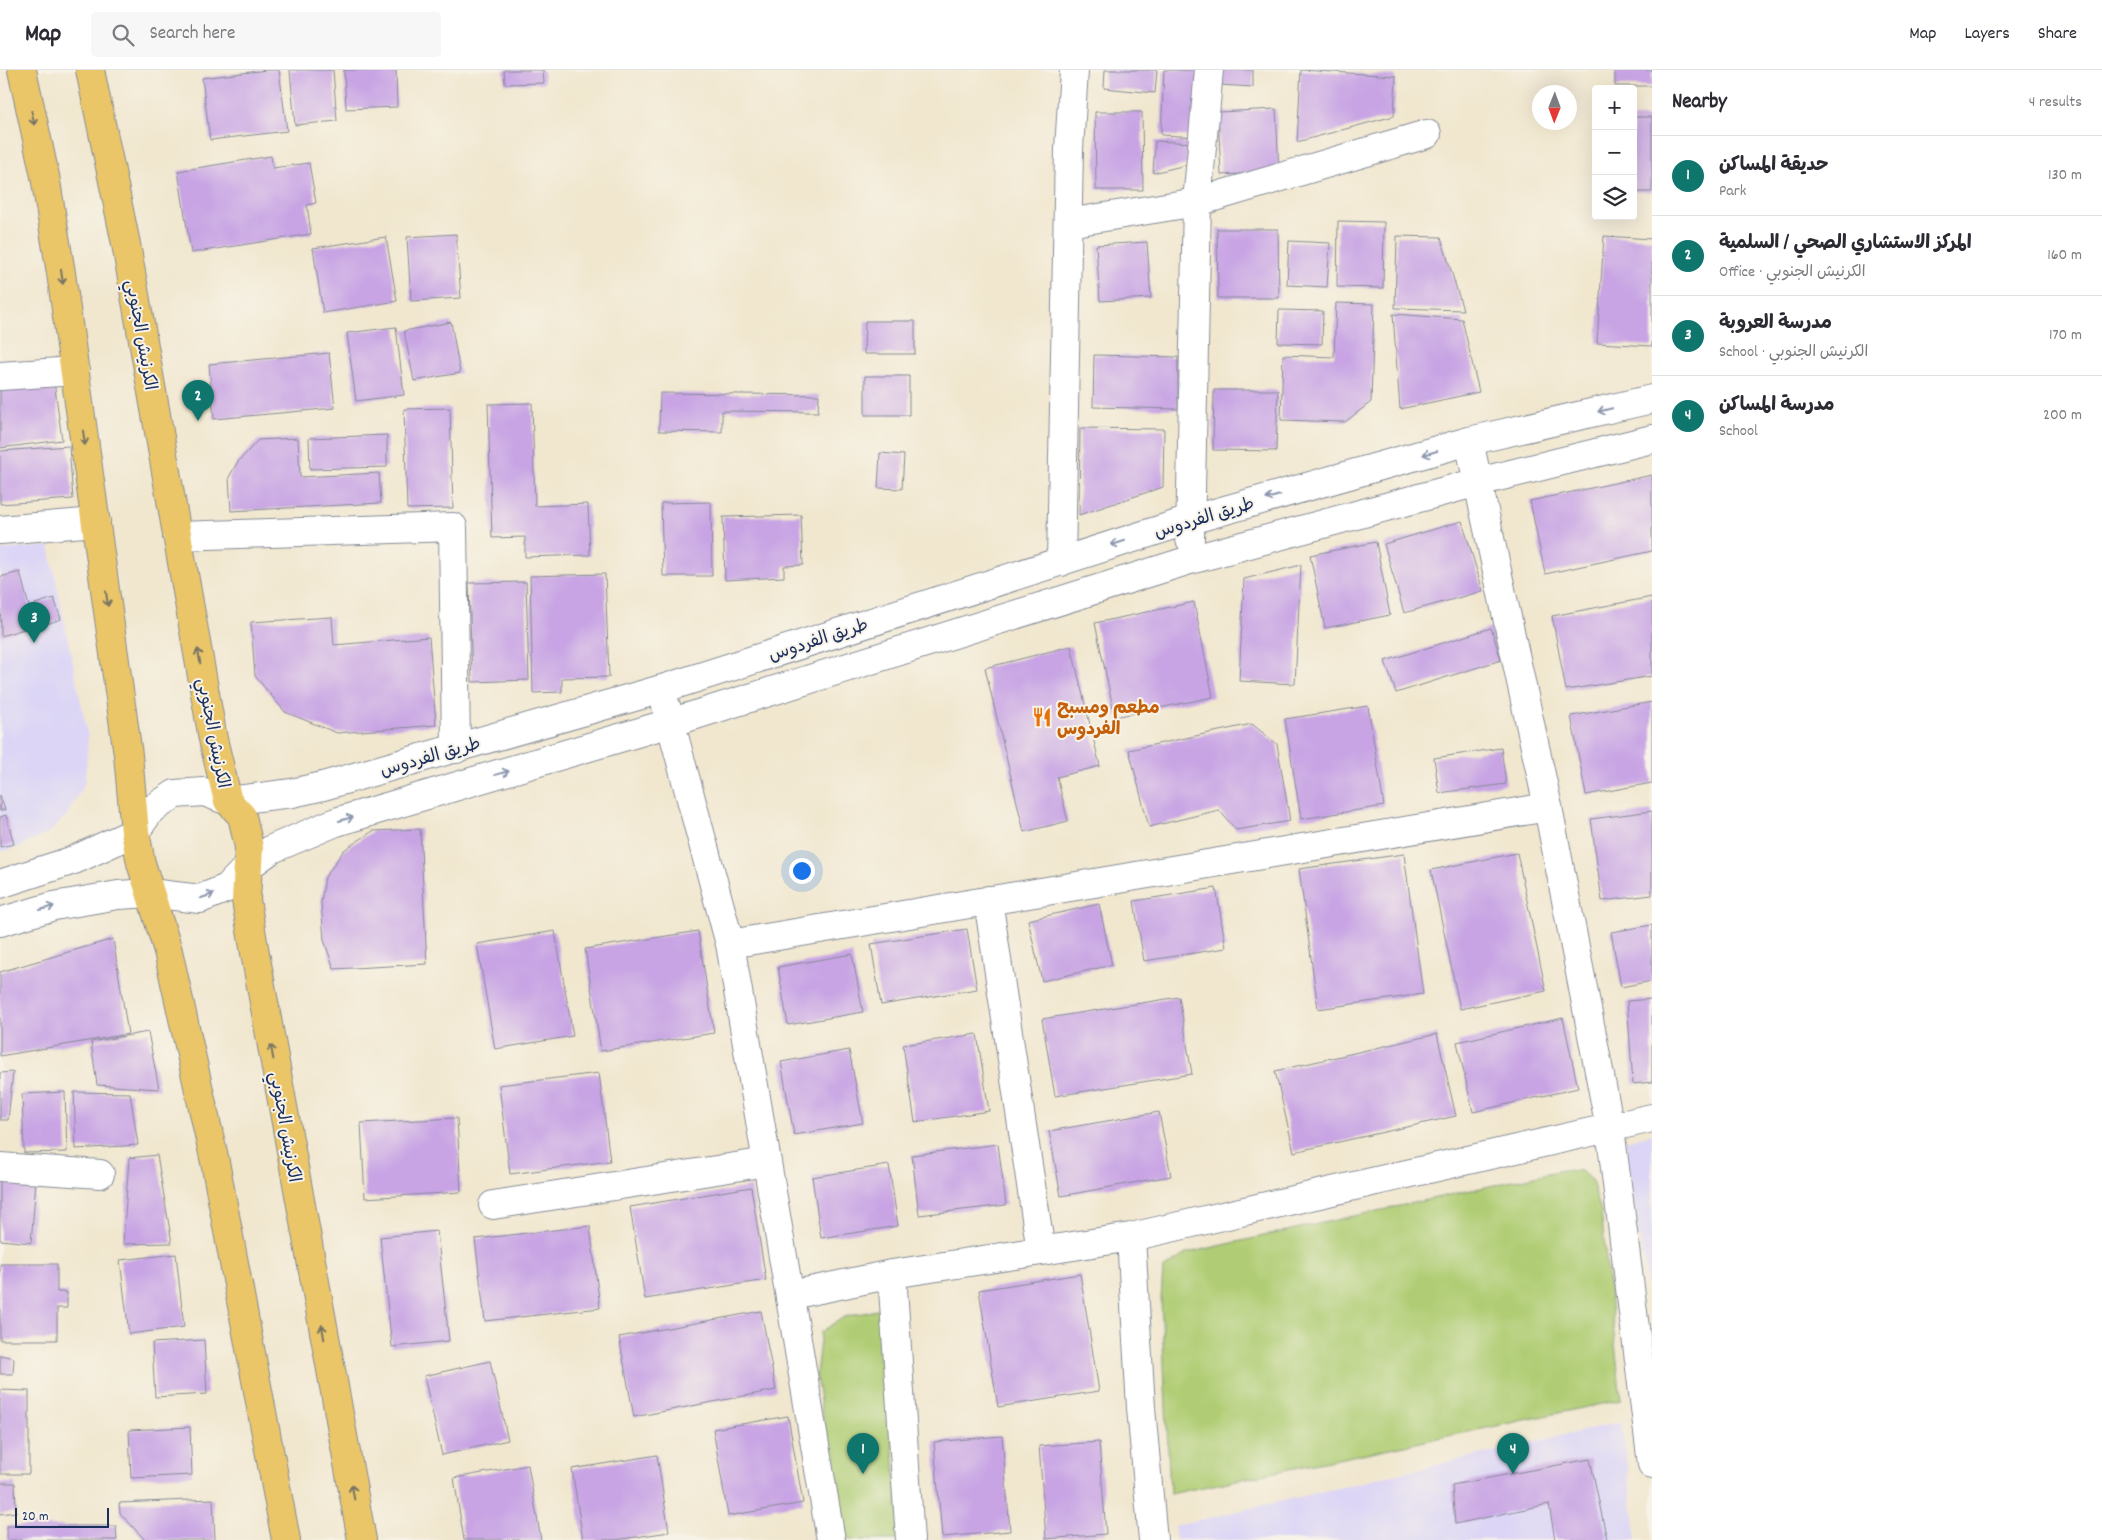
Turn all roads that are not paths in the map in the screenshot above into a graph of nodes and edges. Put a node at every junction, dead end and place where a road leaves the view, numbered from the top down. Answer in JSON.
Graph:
{"nodes":[{"id":1,"x":22,"y":70,"type":"edge"},
{"id":2,"x":90,"y":70,"type":"edge"},
{"id":3,"x":1074,"y":70,"type":"edge"},
{"id":4,"x":1209,"y":70,"type":"edge"},
{"id":5,"x":1427,"y":134,"type":"dead end"},
{"id":6,"x":1196,"y":202,"type":"junction"},
{"id":7,"x":1068,"y":223,"type":"junction"},
{"id":8,"x":75,"y":371,"type":"junction"},
{"id":9,"x":0,"y":376,"type":"edge"},
{"id":10,"x":1652,"y":399,"type":"edge"},
{"id":11,"x":1652,"y":438,"type":"edge"},
{"id":12,"x":1469,"y":441,"type":"junction"},
{"id":13,"x":1478,"y":482,"type":"junction"},
{"id":14,"x":1190,"y":520,"type":"junction"},
{"id":15,"x":96,"y":522,"type":"junction"},
{"id":16,"x":0,"y":530,"type":"edge"},
{"id":17,"x":177,"y":536,"type":"junction"},
{"id":18,"x":1190,"y":560,"type":"junction"},
{"id":19,"x":1061,"y":562,"type":"junction"},
{"id":20,"x":662,"y":689,"type":"junction"},
{"id":21,"x":670,"y":723,"type":"junction"},
{"id":22,"x":456,"y":749,"type":"junction"},
{"id":23,"x":228,"y":801,"type":"junction"},
{"id":24,"x":1548,"y":807,"type":"junction"},
{"id":25,"x":135,"y":832,"type":"junction"},
{"id":26,"x":247,"y":867,"type":"junction"},
{"id":27,"x":0,"y":884,"type":"edge"},
{"id":28,"x":150,"y":892,"type":"junction"},
{"id":29,"x":988,"y":900,"type":"junction"},
{"id":30,"x":0,"y":922,"type":"edge"},
{"id":31,"x":730,"y":944,"type":"junction"},
{"id":32,"x":1652,"y":1118,"type":"edge"},
{"id":33,"x":1610,"y":1128,"type":"junction"},
{"id":34,"x":768,"y":1162,"type":"junction"},
{"id":35,"x":0,"y":1167,"type":"edge"},
{"id":36,"x":100,"y":1174,"type":"dead end"},
{"id":37,"x":493,"y":1205,"type":"dead end"},
{"id":38,"x":1131,"y":1237,"type":"junction"},
{"id":39,"x":1041,"y":1251,"type":"junction"},
{"id":40,"x":892,"y":1274,"type":"junction"},
{"id":41,"x":791,"y":1295,"type":"junction"},
{"id":42,"x":1648,"y":1397,"type":"edge"},
{"id":43,"x":1652,"y":1464,"type":"edge"},
{"id":44,"x":286,"y":1540,"type":"edge"},
{"id":45,"x":362,"y":1540,"type":"edge"},
{"id":46,"x":831,"y":1540,"type":"edge"},
{"id":47,"x":910,"y":1540,"type":"edge"},
{"id":48,"x":1153,"y":1540,"type":"edge"}],
"edges":[{"from":1,"to":8,"type":"main road","one_way":true},
{"from":2,"to":17,"type":"main road","name":"الكرنيش الجنوبي"},
{"from":3,"to":7,"type":"street"},
{"from":4,"to":6,"type":"street"},
{"from":5,"to":6,"type":"street"},
{"from":6,"to":7,"type":"street"},
{"from":6,"to":14,"type":"street"},
{"from":7,"to":19,"type":"street"},
{"from":8,"to":9,"type":"street"},
{"from":8,"to":15,"type":"main road","one_way":true},
{"from":10,"to":12,"type":"street","name":"طريق الفردوس","one_way":true},
{"from":11,"to":13,"type":"street","name":"طريق الفردوس"},
{"from":12,"to":13,"type":"street"},
{"from":12,"to":14,"type":"street","name":"طريق الفردوس","one_way":true},
{"from":13,"to":18,"type":"street","name":"طريق الفردوس"},
{"from":13,"to":24,"type":"street"},
{"from":14,"to":18,"type":"street"},
{"from":14,"to":19,"type":"street","name":"طريق الفردوس","one_way":true},
{"from":15,"to":16,"type":"street"},
{"from":15,"to":25,"type":"main road","one_way":true},
{"from":17,"to":22,"type":"street"},
{"from":23,"to":17,"type":"main road","name":"الكرنيش الجنوبي","one_way":true},
{"from":18,"to":21,"type":"street","name":"طريق الفردوس"},
{"from":19,"to":20,"type":"street","name":"طريق الفردوس"},
{"from":20,"to":21,"type":"street"},
{"from":20,"to":22,"type":"street","name":"طريق الفردوس"},
{"from":26,"to":21,"type":"street","name":"طريق الفردوس","one_way":true},
{"from":21,"to":31,"type":"street"},
{"from":22,"to":23,"type":"street","name":"طريق الفردوس"},
{"from":23,"to":25,"type":"street","name":"طريق الفردوس"},
{"from":23,"to":26,"type":"main road","name":"الكرنيش الجنوبي"},
{"from":24,"to":29,"type":"street"},
{"from":24,"to":33,"type":"street"},
{"from":25,"to":27,"type":"street","name":"طريق الفردوس"},
{"from":25,"to":28,"type":"main road"},
{"from":28,"to":26,"type":"street","name":"طريق الفردوس","one_way":true},
{"from":45,"to":26,"type":"main road","name":"الكرنيش الجنوبي","one_way":true},
{"from":30,"to":28,"type":"street","name":"طريق الفردوس","one_way":true},
{"from":28,"to":44,"type":"main road"},
{"from":29,"to":31,"type":"street"},
{"from":29,"to":39,"type":"street"},
{"from":31,"to":34,"type":"street"},
{"from":32,"to":33,"type":"street"},
{"from":33,"to":38,"type":"street"},
{"from":33,"to":42,"type":"street"},
{"from":34,"to":37,"type":"street"},
{"from":34,"to":41,"type":"street"},
{"from":35,"to":36,"type":"street"},
{"from":38,"to":39,"type":"street"},
{"from":38,"to":48,"type":"street"},
{"from":39,"to":40,"type":"street"},
{"from":40,"to":41,"type":"street"},
{"from":40,"to":47,"type":"street"},
{"from":41,"to":46,"type":"street"},
{"from":42,"to":43,"type":"street"}]}
